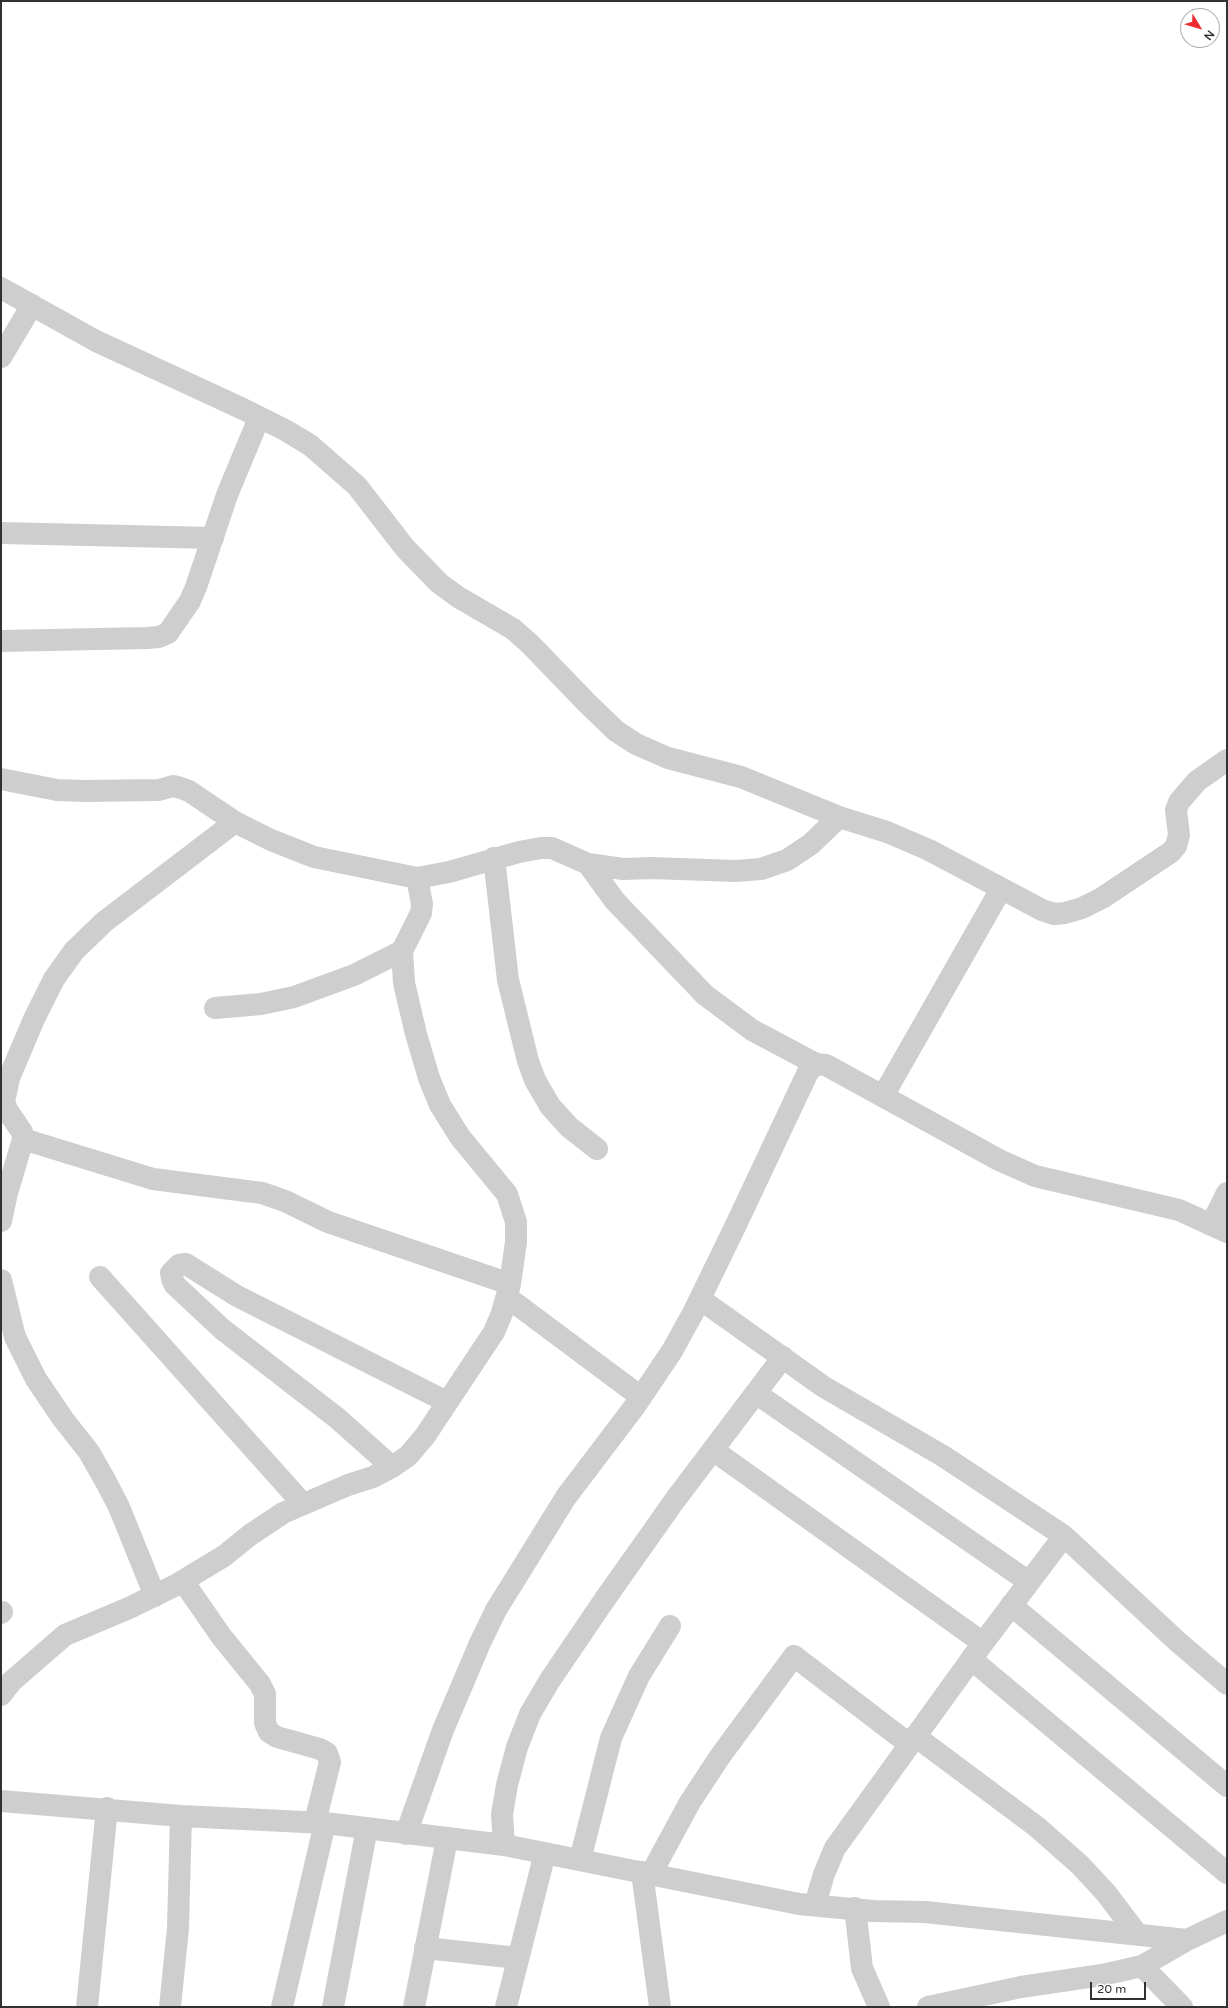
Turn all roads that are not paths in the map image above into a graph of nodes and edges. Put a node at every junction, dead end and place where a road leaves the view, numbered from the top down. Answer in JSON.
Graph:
{"nodes":[{"id":1,"x":1,"y":288,"type":"edge"},
{"id":2,"x":32,"y":305,"type":"junction"},
{"id":3,"x":1,"y":357,"type":"edge"},
{"id":4,"x":259,"y":418,"type":"junction"},
{"id":5,"x":1,"y":533,"type":"edge"},
{"id":6,"x":213,"y":538,"type":"junction"},
{"id":7,"x":1,"y":641,"type":"edge"},
{"id":8,"x":1227,"y":760,"type":"edge"},
{"id":9,"x":1,"y":779,"type":"edge"},
{"id":10,"x":839,"y":817,"type":"junction"},
{"id":11,"x":235,"y":822,"type":"junction"},
{"id":12,"x":494,"y":858,"type":"junction"},
{"id":13,"x":588,"y":864,"type":"junction"},
{"id":14,"x":417,"y":878,"type":"junction"},
{"id":15,"x":1001,"y":889,"type":"junction"},
{"id":16,"x":402,"y":951,"type":"junction"},
{"id":17,"x":215,"y":1008,"type":"dead end"},
{"id":18,"x":816,"y":1064,"type":"junction"},
{"id":19,"x":883,"y":1096,"type":"junction"},
{"id":20,"x":23,"y":1139,"type":"junction"},
{"id":21,"x":597,"y":1149,"type":"dead end"},
{"id":22,"x":1227,"y":1193,"type":"edge"},
{"id":23,"x":1,"y":1220,"type":"edge"},
{"id":24,"x":1219,"y":1229,"type":"edge"},
{"id":25,"x":100,"y":1277,"type":"dead end"},
{"id":26,"x":1,"y":1280,"type":"edge"},
{"id":27,"x":509,"y":1290,"type":"junction"},
{"id":28,"x":700,"y":1299,"type":"junction"},
{"id":29,"x":782,"y":1357,"type":"junction"},
{"id":30,"x":757,"y":1394,"type":"junction"},
{"id":31,"x":641,"y":1397,"type":"junction"},
{"id":32,"x":447,"y":1402,"type":"junction"},
{"id":33,"x":713,"y":1450,"type":"junction"},
{"id":34,"x":392,"y":1467,"type":"junction"},
{"id":35,"x":303,"y":1504,"type":"junction"},
{"id":36,"x":1064,"y":1536,"type":"junction"},
{"id":37,"x":183,"y":1581,"type":"junction"},
{"id":38,"x":1029,"y":1582,"type":"junction"},
{"id":39,"x":155,"y":1596,"type":"junction"},
{"id":40,"x":1011,"y":1605,"type":"junction"},
{"id":41,"x":670,"y":1626,"type":"dead end"},
{"id":42,"x":977,"y":1651,"type":"junction"},
{"id":43,"x":1227,"y":1684,"type":"edge"},
{"id":44,"x":1,"y":1695,"type":"edge"},
{"id":45,"x":912,"y":1740,"type":"junction"},
{"id":46,"x":1227,"y":1786,"type":"edge"},
{"id":47,"x":1,"y":1801,"type":"edge"},
{"id":48,"x":107,"y":1808,"type":"junction"},
{"id":49,"x":182,"y":1816,"type":"junction"},
{"id":50,"x":320,"y":1822,"type":"junction"},
{"id":51,"x":367,"y":1828,"type":"junction"},
{"id":52,"x":406,"y":1834,"type":"junction"},
{"id":53,"x":447,"y":1839,"type":"junction"},
{"id":54,"x":504,"y":1845,"type":"junction"},
{"id":55,"x":545,"y":1853,"type":"junction"},
{"id":56,"x":580,"y":1860,"type":"junction"},
{"id":57,"x":1227,"y":1872,"type":"edge"},
{"id":58,"x":646,"y":1873,"type":"junction"},
{"id":59,"x":815,"y":1905,"type":"junction"},
{"id":60,"x":855,"y":1908,"type":"junction"},
{"id":61,"x":1227,"y":1921,"type":"edge"},
{"id":62,"x":1137,"y":1934,"type":"junction"},
{"id":63,"x":1187,"y":1940,"type":"junction"},
{"id":64,"x":425,"y":1948,"type":"junction"},
{"id":65,"x":518,"y":1958,"type":"junction"},
{"id":66,"x":1142,"y":1966,"type":"junction"},
{"id":67,"x":989,"y":2001,"type":"edge"},
{"id":68,"x":87,"y":2007,"type":"edge"},
{"id":69,"x":170,"y":2007,"type":"edge"},
{"id":70,"x":282,"y":2007,"type":"edge"},
{"id":71,"x":332,"y":2007,"type":"edge"},
{"id":72,"x":414,"y":2007,"type":"edge"},
{"id":73,"x":506,"y":2007,"type":"edge"},
{"id":74,"x":660,"y":2007,"type":"edge"},
{"id":75,"x":880,"y":2007,"type":"edge"},
{"id":76,"x":931,"y":2007,"type":"edge"},
{"id":77,"x":1182,"y":2007,"type":"edge"}],
"edges":[{"from":1,"to":2,"type":"street"},
{"from":2,"to":3,"type":"street"},
{"from":2,"to":4,"type":"street"},
{"from":4,"to":6,"type":"street"},
{"from":4,"to":10,"type":"street"},
{"from":5,"to":6,"type":"street"},
{"from":6,"to":7,"type":"street"},
{"from":8,"to":15,"type":"street"},
{"from":9,"to":11,"type":"street"},
{"from":10,"to":13,"type":"street"},
{"from":10,"to":15,"type":"street"},
{"from":11,"to":14,"type":"street"},
{"from":11,"to":20,"type":"street"},
{"from":12,"to":13,"type":"street"},
{"from":12,"to":14,"type":"street"},
{"from":12,"to":21,"type":"street"},
{"from":13,"to":18,"type":"street"},
{"from":14,"to":16,"type":"street"},
{"from":15,"to":19,"type":"street"},
{"from":16,"to":17,"type":"street"},
{"from":16,"to":27,"type":"street"},
{"from":18,"to":19,"type":"street"},
{"from":18,"to":28,"type":"street"},
{"from":19,"to":24,"type":"street"},
{"from":20,"to":23,"type":"street"},
{"from":20,"to":27,"type":"street"},
{"from":22,"to":24,"type":"street"},
{"from":25,"to":35,"type":"street"},
{"from":26,"to":39,"type":"street"},
{"from":27,"to":31,"type":"street"},
{"from":27,"to":32,"type":"street"},
{"from":28,"to":29,"type":"street"},
{"from":28,"to":31,"type":"street"},
{"from":29,"to":30,"type":"street"},
{"from":29,"to":36,"type":"street"},
{"from":30,"to":33,"type":"street"},
{"from":30,"to":38,"type":"street"},
{"from":31,"to":52,"type":"street"},
{"from":32,"to":34,"type":"street"},
{"from":32,"to":34,"type":"street"},
{"from":33,"to":42,"type":"street"},
{"from":33,"to":54,"type":"street"},
{"from":34,"to":35,"type":"street"},
{"from":35,"to":37,"type":"street"},
{"from":36,"to":38,"type":"street"},
{"from":36,"to":43,"type":"street"},
{"from":37,"to":39,"type":"street"},
{"from":37,"to":50,"type":"street"},
{"from":38,"to":40,"type":"street"},
{"from":39,"to":44,"type":"street"},
{"from":40,"to":42,"type":"street"},
{"from":40,"to":46,"type":"street"},
{"from":41,"to":56,"type":"street"},
{"from":42,"to":45,"type":"street"},
{"from":42,"to":57,"type":"street"},
{"from":45,"to":58,"type":"street"},
{"from":45,"to":59,"type":"street"},
{"from":45,"to":62,"type":"street"},
{"from":47,"to":48,"type":"street"},
{"from":48,"to":49,"type":"street"},
{"from":48,"to":68,"type":"street"},
{"from":49,"to":50,"type":"street"},
{"from":49,"to":69,"type":"street"},
{"from":50,"to":51,"type":"street"},
{"from":50,"to":70,"type":"street"},
{"from":51,"to":52,"type":"street"},
{"from":51,"to":71,"type":"street"},
{"from":52,"to":53,"type":"street"},
{"from":53,"to":54,"type":"street"},
{"from":53,"to":64,"type":"street"},
{"from":54,"to":55,"type":"street"},
{"from":55,"to":56,"type":"street"},
{"from":55,"to":65,"type":"street"},
{"from":56,"to":58,"type":"street"},
{"from":58,"to":59,"type":"street"},
{"from":58,"to":74,"type":"street"},
{"from":59,"to":60,"type":"street"},
{"from":60,"to":62,"type":"street"},
{"from":60,"to":75,"type":"street"},
{"from":61,"to":63,"type":"street"},
{"from":62,"to":63,"type":"street"},
{"from":63,"to":66,"type":"street"},
{"from":64,"to":65,"type":"street"},
{"from":64,"to":72,"type":"street"},
{"from":65,"to":73,"type":"street"},
{"from":66,"to":67,"type":"street"},
{"from":66,"to":77,"type":"street"},
{"from":67,"to":76,"type":"street"}]}
